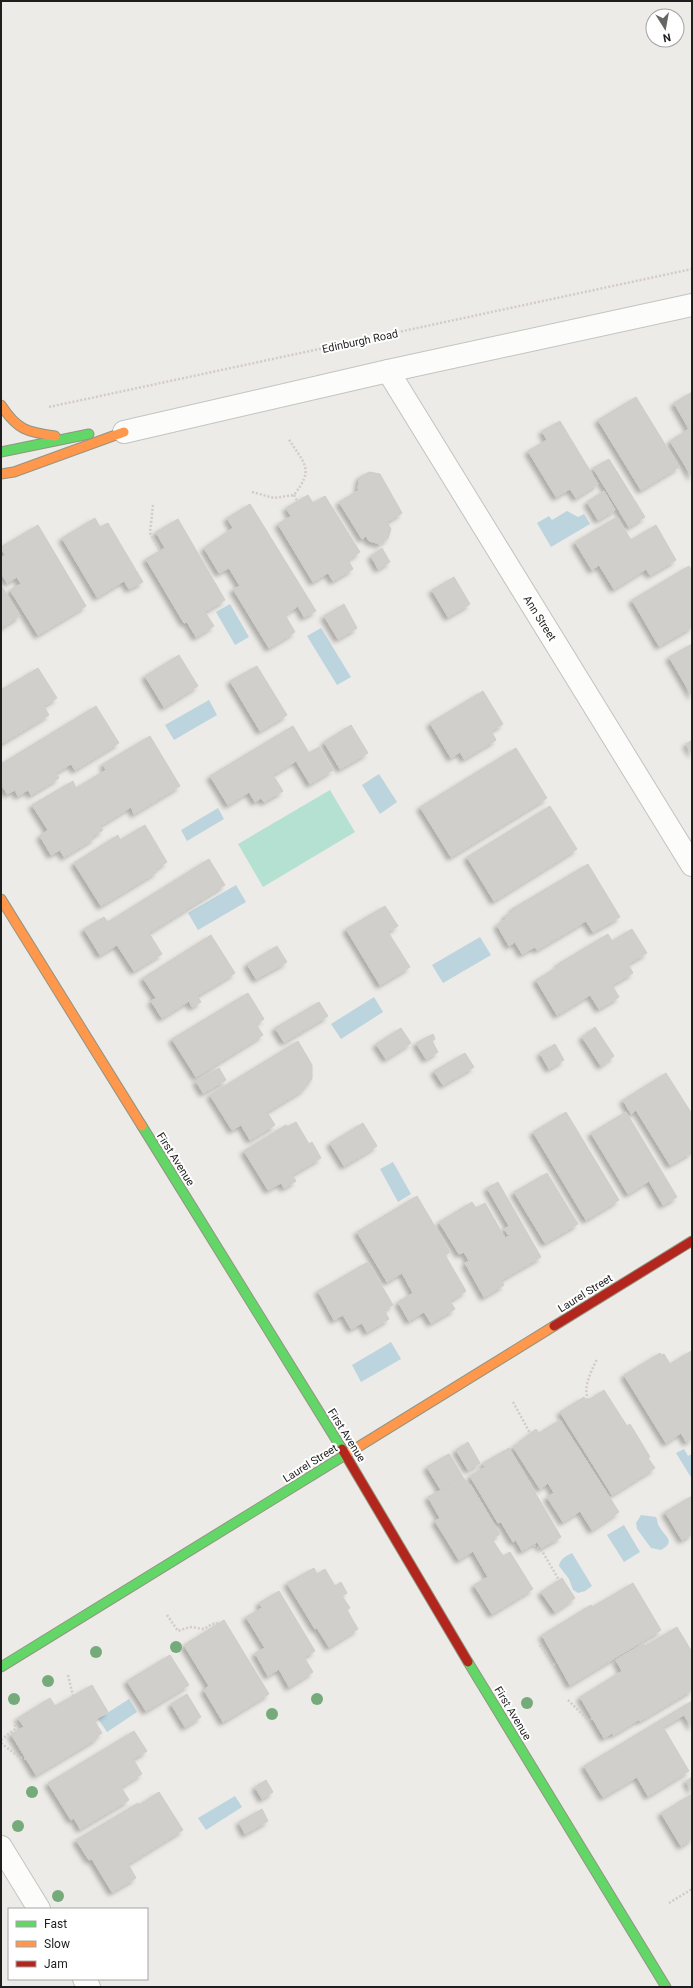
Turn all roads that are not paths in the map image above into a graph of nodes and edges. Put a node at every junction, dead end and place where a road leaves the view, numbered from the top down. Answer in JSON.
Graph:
{"nodes":[{"id":1,"x":692,"y":305,"type":"edge"},
{"id":2,"x":388,"y":371,"type":"junction"},
{"id":3,"x":1,"y":405,"type":"edge"},
{"id":4,"x":124,"y":432,"type":"junction"},
{"id":5,"x":66,"y":438,"type":"junction"},
{"id":6,"x":1,"y":452,"type":"edge"},
{"id":7,"x":1,"y":474,"type":"edge"},
{"id":8,"x":692,"y":865,"type":"edge"},
{"id":9,"x":1,"y":899,"type":"edge"},
{"id":10,"x":692,"y":1241,"type":"edge"},
{"id":11,"x":345,"y":1455,"type":"junction"},
{"id":12,"x":1,"y":1667,"type":"edge"},
{"id":13,"x":1,"y":1847,"type":"edge"},
{"id":14,"x":38,"y":1908,"type":"edge"},
{"id":15,"x":666,"y":1987,"type":"edge"}],
"edges":[{"from":1,"to":2,"type":"street"},
{"from":2,"to":4,"type":"street"},
{"from":2,"to":8,"type":"street","name":"Ann Street"},
{"from":3,"to":5,"type":"street"},
{"from":4,"to":5,"type":"street"},
{"from":4,"to":7,"type":"street"},
{"from":5,"to":6,"type":"street"},
{"from":9,"to":11,"type":"street","name":"First Avenue"},
{"from":10,"to":11,"type":"street","name":"Laurel Street"},
{"from":11,"to":12,"type":"street","name":"Laurel Street"},
{"from":11,"to":15,"type":"street","name":"First Avenue"},
{"from":13,"to":14,"type":"street"}]}
